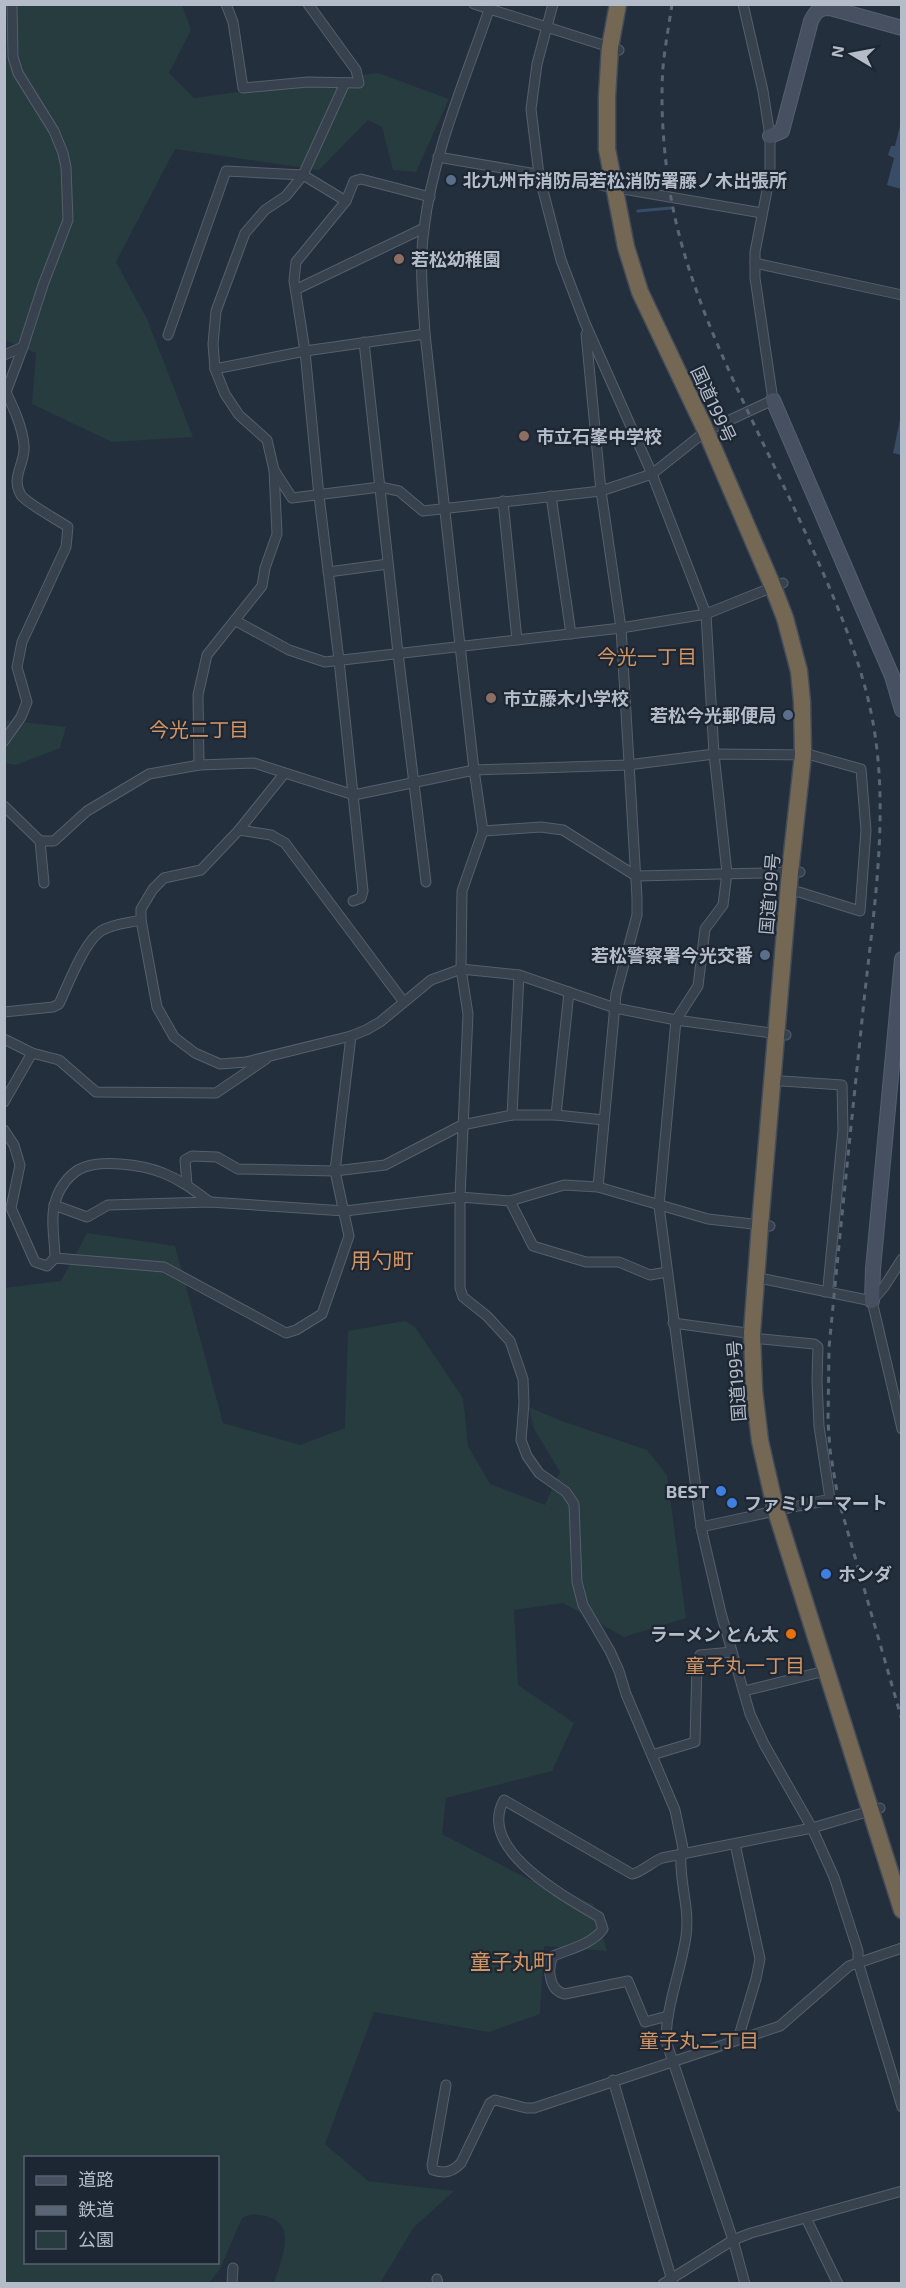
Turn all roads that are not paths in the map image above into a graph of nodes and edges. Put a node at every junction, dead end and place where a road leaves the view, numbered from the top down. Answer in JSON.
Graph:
{"nodes":[{"id":1,"x":12,"y":4,"type":"edge"},
{"id":2,"x":226,"y":4,"type":"edge"},
{"id":3,"x":308,"y":4,"type":"edge"},
{"id":4,"x":474,"y":4,"type":"edge"},
{"id":5,"x":553,"y":4,"type":"edge"},
{"id":6,"x":618,"y":4,"type":"edge"},
{"id":7,"x":627,"y":4,"type":"edge"},
{"id":8,"x":743,"y":4,"type":"edge"},
{"id":9,"x":490,"y":7,"type":"edge"},
{"id":10,"x":546,"y":27,"type":"junction"},
{"id":11,"x":902,"y":28,"type":"edge"},
{"id":12,"x":615,"y":48,"type":"junction"},
{"id":13,"x":345,"y":83,"type":"junction"},
{"id":14,"x":770,"y":136,"type":"junction"},
{"id":15,"x":438,"y":157,"type":"junction"},
{"id":16,"x":303,"y":175,"type":"junction"},
{"id":17,"x":539,"y":175,"type":"junction"},
{"id":18,"x":619,"y":189,"type":"junction"},
{"id":19,"x":430,"y":197,"type":"junction"},
{"id":20,"x":346,"y":201,"type":"junction"},
{"id":21,"x":762,"y":213,"type":"junction"},
{"id":22,"x":424,"y":228,"type":"junction"},
{"id":23,"x":755,"y":263,"type":"junction"},
{"id":24,"x":297,"y":289,"type":"junction"},
{"id":25,"x":902,"y":295,"type":"edge"},
{"id":26,"x":585,"y":323,"type":"junction"},
{"id":27,"x":425,"y":334,"type":"junction"},
{"id":28,"x":168,"y":335,"type":"dead end"},
{"id":29,"x":364,"y":342,"type":"junction"},
{"id":30,"x":23,"y":347,"type":"junction"},
{"id":31,"x":305,"y":351,"type":"junction"},
{"id":32,"x":4,"y":355,"type":"edge"},
{"id":33,"x":215,"y":369,"type":"junction"},
{"id":34,"x":773,"y":400,"type":"junction"},
{"id":35,"x":711,"y":429,"type":"junction"},
{"id":36,"x":274,"y":470,"type":"junction"},
{"id":37,"x":652,"y":474,"type":"junction"},
{"id":38,"x":380,"y":487,"type":"junction"},
{"id":39,"x":601,"y":491,"type":"junction"},
{"id":40,"x":319,"y":496,"type":"junction"},
{"id":41,"x":551,"y":496,"type":"junction"},
{"id":42,"x":503,"y":501,"type":"junction"},
{"id":43,"x":445,"y":507,"type":"junction"},
{"id":44,"x":388,"y":564,"type":"junction"},
{"id":45,"x":328,"y":572,"type":"junction"},
{"id":46,"x":778,"y":585,"type":"junction"},
{"id":47,"x":706,"y":614,"type":"junction"},
{"id":48,"x":236,"y":621,"type":"junction"},
{"id":49,"x":621,"y":628,"type":"junction"},
{"id":50,"x":570,"y":634,"type":"junction"},
{"id":51,"x":518,"y":640,"type":"junction"},
{"id":52,"x":460,"y":646,"type":"junction"},
{"id":53,"x":398,"y":653,"type":"junction"},
{"id":54,"x":339,"y":660,"type":"junction"},
{"id":55,"x":897,"y":678,"type":"edge"},
{"id":56,"x":902,"y":710,"type":"edge"},
{"id":57,"x":6,"y":738,"type":"edge"},
{"id":58,"x":714,"y":754,"type":"junction"},
{"id":59,"x":807,"y":755,"type":"junction"},
{"id":60,"x":199,"y":765,"type":"junction"},
{"id":61,"x":628,"y":765,"type":"junction"},
{"id":62,"x":474,"y":770,"type":"junction"},
{"id":63,"x":284,"y":774,"type":"junction"},
{"id":64,"x":415,"y":784,"type":"junction"},
{"id":65,"x":354,"y":795,"type":"junction"},
{"id":66,"x":4,"y":806,"type":"edge"},
{"id":67,"x":239,"y":830,"type":"junction"},
{"id":68,"x":483,"y":831,"type":"junction"},
{"id":69,"x":40,"y":842,"type":"junction"},
{"id":70,"x":795,"y":872,"type":"junction"},
{"id":71,"x":727,"y":873,"type":"junction"},
{"id":72,"x":636,"y":876,"type":"junction"},
{"id":73,"x":426,"y":882,"type":"dead end"},
{"id":74,"x":44,"y":883,"type":"dead end"},
{"id":75,"x":799,"y":892,"type":"junction"},
{"id":76,"x":352,"y":901,"type":"dead end"},
{"id":77,"x":141,"y":920,"type":"junction"},
{"id":78,"x":902,"y":959,"type":"edge"},
{"id":79,"x":461,"y":969,"type":"junction"},
{"id":80,"x":519,"y":975,"type":"junction"},
{"id":81,"x":569,"y":992,"type":"junction"},
{"id":82,"x":403,"y":1001,"type":"junction"},
{"id":83,"x":615,"y":1008,"type":"junction"},
{"id":84,"x":4,"y":1012,"type":"edge"},
{"id":85,"x":676,"y":1020,"type":"junction"},
{"id":86,"x":782,"y":1035,"type":"junction"},
{"id":87,"x":351,"y":1036,"type":"junction"},
{"id":88,"x":4,"y":1039,"type":"edge"},
{"id":89,"x":32,"y":1053,"type":"junction"},
{"id":90,"x":270,"y":1056,"type":"junction"},
{"id":91,"x":782,"y":1081,"type":"junction"},
{"id":92,"x":4,"y":1102,"type":"edge"},
{"id":93,"x":512,"y":1114,"type":"junction"},
{"id":94,"x":556,"y":1115,"type":"junction"},
{"id":95,"x":604,"y":1120,"type":"junction"},
{"id":96,"x":462,"y":1125,"type":"junction"},
{"id":97,"x":4,"y":1130,"type":"edge"},
{"id":98,"x":335,"y":1171,"type":"junction"},
{"id":99,"x":187,"y":1185,"type":"junction"},
{"id":100,"x":598,"y":1187,"type":"junction"},
{"id":101,"x":460,"y":1197,"type":"junction"},
{"id":102,"x":510,"y":1201,"type":"junction"},
{"id":103,"x":210,"y":1202,"type":"junction"},
{"id":104,"x":54,"y":1205,"type":"junction"},
{"id":105,"x":659,"y":1206,"type":"junction"},
{"id":106,"x":345,"y":1211,"type":"junction"},
{"id":107,"x":765,"y":1226,"type":"junction"},
{"id":108,"x":55,"y":1258,"type":"junction"},
{"id":109,"x":902,"y":1259,"type":"edge"},
{"id":110,"x":667,"y":1272,"type":"junction"},
{"id":111,"x":764,"y":1279,"type":"junction"},
{"id":112,"x":825,"y":1292,"type":"junction"},
{"id":113,"x":872,"y":1301,"type":"junction"},
{"id":114,"x":673,"y":1323,"type":"junction"},
{"id":115,"x":758,"y":1336,"type":"junction"},
{"id":116,"x":902,"y":1429,"type":"edge"},
{"id":117,"x":780,"y":1510,"type":"junction"},
{"id":118,"x":701,"y":1527,"type":"junction"},
{"id":119,"x":732,"y":1652,"type":"junction"},
{"id":120,"x":831,"y":1670,"type":"junction"},
{"id":121,"x":744,"y":1691,"type":"junction"},
{"id":122,"x":652,"y":1755,"type":"junction"},
{"id":123,"x":875,"y":1809,"type":"junction"},
{"id":124,"x":812,"y":1828,"type":"junction"},
{"id":125,"x":735,"y":1844,"type":"junction"},
{"id":126,"x":683,"y":1853,"type":"junction"},
{"id":127,"x":902,"y":1878,"type":"edge"},
{"id":128,"x":902,"y":1910,"type":"edge"},
{"id":129,"x":902,"y":1948,"type":"edge"},
{"id":130,"x":858,"y":1962,"type":"junction"},
{"id":131,"x":669,"y":2016,"type":"junction"},
{"id":132,"x":738,"y":2039,"type":"junction"},
{"id":133,"x":672,"y":2061,"type":"junction"},
{"id":134,"x":613,"y":2080,"type":"junction"},
{"id":135,"x":446,"y":2085,"type":"dead end"},
{"id":136,"x":902,"y":2107,"type":"edge"},
{"id":137,"x":902,"y":2191,"type":"edge"},
{"id":138,"x":806,"y":2218,"type":"junction"},
{"id":139,"x":734,"y":2240,"type":"junction"},
{"id":140,"x":233,"y":2268,"type":"dead end"},
{"id":141,"x":669,"y":2282,"type":"edge"},
{"id":142,"x":232,"y":2283,"type":"edge"},
{"id":143,"x":745,"y":2283,"type":"edge"},
{"id":144,"x":838,"y":2283,"type":"edge"}],
"edges":[{"from":1,"to":30,"type":"street"},
{"from":2,"to":13,"type":"street"},
{"from":3,"to":13,"type":"street"},
{"from":4,"to":9,"type":"street"},
{"from":5,"to":10,"type":"street"},
{"from":6,"to":12,"type":"highway","name":"国道199号"},
{"from":7,"to":12,"type":"highway","name":"国道199号"},
{"from":8,"to":14,"type":"street"},
{"from":9,"to":10,"type":"street"},
{"from":9,"to":15,"type":"street"},
{"from":10,"to":12,"type":"street"},
{"from":10,"to":17,"type":"street"},
{"from":11,"to":14,"type":"street"},
{"from":12,"to":18,"type":"highway","name":"国道199号"},
{"from":13,"to":16,"type":"street"},
{"from":14,"to":21,"type":"street"},
{"from":15,"to":17,"type":"street"},
{"from":15,"to":19,"type":"street"},
{"from":16,"to":20,"type":"street"},
{"from":16,"to":28,"type":"street"},
{"from":16,"to":33,"type":"street"},
{"from":17,"to":18,"type":"street"},
{"from":17,"to":26,"type":"street"},
{"from":18,"to":21,"type":"street"},
{"from":18,"to":35,"type":"highway","name":"国道199号"},
{"from":19,"to":20,"type":"street"},
{"from":19,"to":22,"type":"street"},
{"from":20,"to":24,"type":"street"},
{"from":21,"to":23,"type":"street"},
{"from":22,"to":24,"type":"street"},
{"from":22,"to":27,"type":"street"},
{"from":23,"to":25,"type":"street"},
{"from":23,"to":34,"type":"street"},
{"from":24,"to":31,"type":"street"},
{"from":26,"to":37,"type":"street"},
{"from":26,"to":39,"type":"street"},
{"from":27,"to":29,"type":"street"},
{"from":27,"to":43,"type":"street"},
{"from":29,"to":31,"type":"street"},
{"from":29,"to":38,"type":"street"},
{"from":30,"to":32,"type":"street"},
{"from":30,"to":57,"type":"street"},
{"from":31,"to":33,"type":"street"},
{"from":31,"to":40,"type":"street"},
{"from":33,"to":36,"type":"street"},
{"from":34,"to":35,"type":"street"},
{"from":34,"to":55,"type":"street"},
{"from":35,"to":37,"type":"street"},
{"from":35,"to":46,"type":"highway","name":"国道199号"},
{"from":36,"to":40,"type":"street"},
{"from":36,"to":48,"type":"street"},
{"from":37,"to":39,"type":"street"},
{"from":37,"to":47,"type":"street"},
{"from":38,"to":40,"type":"street"},
{"from":38,"to":43,"type":"street"},
{"from":38,"to":44,"type":"street"},
{"from":39,"to":41,"type":"street"},
{"from":39,"to":49,"type":"street"},
{"from":40,"to":45,"type":"street"},
{"from":41,"to":42,"type":"street"},
{"from":41,"to":50,"type":"street"},
{"from":42,"to":43,"type":"street"},
{"from":42,"to":51,"type":"street"},
{"from":43,"to":52,"type":"street"},
{"from":44,"to":45,"type":"street"},
{"from":44,"to":53,"type":"street"},
{"from":45,"to":54,"type":"street"},
{"from":46,"to":47,"type":"street"},
{"from":46,"to":59,"type":"highway","name":"国道199号"},
{"from":47,"to":49,"type":"street"},
{"from":47,"to":58,"type":"street"},
{"from":48,"to":54,"type":"street"},
{"from":48,"to":60,"type":"street"},
{"from":49,"to":50,"type":"street"},
{"from":49,"to":61,"type":"street"},
{"from":50,"to":51,"type":"street"},
{"from":51,"to":52,"type":"street"},
{"from":52,"to":53,"type":"street"},
{"from":52,"to":62,"type":"street"},
{"from":53,"to":54,"type":"street"},
{"from":53,"to":64,"type":"street"},
{"from":54,"to":65,"type":"street"},
{"from":55,"to":56,"type":"street"},
{"from":58,"to":59,"type":"street"},
{"from":58,"to":61,"type":"street"},
{"from":58,"to":71,"type":"street"},
{"from":59,"to":70,"type":"highway","name":"国道199号"},
{"from":59,"to":75,"type":"street"},
{"from":60,"to":63,"type":"street"},
{"from":60,"to":69,"type":"street"},
{"from":61,"to":62,"type":"street"},
{"from":61,"to":72,"type":"street"},
{"from":62,"to":64,"type":"street"},
{"from":62,"to":68,"type":"street"},
{"from":63,"to":65,"type":"street"},
{"from":63,"to":67,"type":"street"},
{"from":64,"to":65,"type":"street"},
{"from":64,"to":73,"type":"street"},
{"from":65,"to":76,"type":"street"},
{"from":66,"to":69,"type":"street"},
{"from":67,"to":77,"type":"street"},
{"from":67,"to":82,"type":"street"},
{"from":68,"to":72,"type":"street"},
{"from":68,"to":79,"type":"street"},
{"from":69,"to":74,"type":"street"},
{"from":70,"to":71,"type":"street"},
{"from":70,"to":75,"type":"highway","name":"国道199号"},
{"from":70,"to":86,"type":"highway","name":"国道199号"},
{"from":71,"to":72,"type":"street"},
{"from":71,"to":85,"type":"street"},
{"from":72,"to":83,"type":"street"},
{"from":75,"to":86,"type":"highway","name":"国道199号"},
{"from":77,"to":84,"type":"street"},
{"from":77,"to":90,"type":"street"},
{"from":78,"to":113,"type":"street"},
{"from":79,"to":80,"type":"street"},
{"from":79,"to":82,"type":"street"},
{"from":79,"to":96,"type":"street"},
{"from":80,"to":81,"type":"street"},
{"from":80,"to":93,"type":"street"},
{"from":81,"to":83,"type":"street"},
{"from":81,"to":94,"type":"street"},
{"from":82,"to":87,"type":"street"},
{"from":83,"to":85,"type":"street"},
{"from":83,"to":95,"type":"street"},
{"from":85,"to":86,"type":"street"},
{"from":85,"to":105,"type":"street"},
{"from":86,"to":91,"type":"highway","name":"国道199号"},
{"from":86,"to":107,"type":"highway","name":"国道199号"},
{"from":87,"to":90,"type":"street"},
{"from":87,"to":98,"type":"street"},
{"from":88,"to":89,"type":"street"},
{"from":89,"to":90,"type":"street"},
{"from":89,"to":92,"type":"street"},
{"from":91,"to":107,"type":"highway","name":"国道199号"},
{"from":91,"to":112,"type":"street"},
{"from":93,"to":94,"type":"street"},
{"from":93,"to":96,"type":"street"},
{"from":94,"to":95,"type":"street"},
{"from":95,"to":100,"type":"street"},
{"from":96,"to":98,"type":"street"},
{"from":96,"to":101,"type":"street"},
{"from":97,"to":108,"type":"street"},
{"from":98,"to":99,"type":"street"},
{"from":98,"to":106,"type":"street"},
{"from":99,"to":103,"type":"street"},
{"from":99,"to":104,"type":"street"},
{"from":100,"to":102,"type":"street"},
{"from":100,"to":105,"type":"street"},
{"from":101,"to":102,"type":"street"},
{"from":101,"to":106,"type":"street"},
{"from":101,"to":122,"type":"street"},
{"from":102,"to":110,"type":"street"},
{"from":103,"to":104,"type":"street"},
{"from":103,"to":106,"type":"street"},
{"from":104,"to":108,"type":"street"},
{"from":105,"to":107,"type":"street"},
{"from":105,"to":110,"type":"street"},
{"from":106,"to":108,"type":"street"},
{"from":107,"to":111,"type":"highway","name":"国道199号"},
{"from":107,"to":115,"type":"highway","name":"国道199号"},
{"from":109,"to":113,"type":"street"},
{"from":110,"to":114,"type":"street"},
{"from":111,"to":112,"type":"street"},
{"from":111,"to":115,"type":"highway","name":"国道199号"},
{"from":112,"to":113,"type":"street"},
{"from":113,"to":116,"type":"street"},
{"from":114,"to":115,"type":"street"},
{"from":114,"to":118,"type":"street"},
{"from":115,"to":117,"type":"highway","name":"国道199号"},
{"from":115,"to":117,"type":"street"},
{"from":117,"to":118,"type":"street"},
{"from":117,"to":120,"type":"highway","name":"国道199号"},
{"from":118,"to":119,"type":"street"},
{"from":119,"to":121,"type":"street"},
{"from":119,"to":122,"type":"street"},
{"from":120,"to":121,"type":"street"},
{"from":120,"to":123,"type":"highway","name":"国道199号"},
{"from":121,"to":124,"type":"street"},
{"from":122,"to":126,"type":"street"},
{"from":123,"to":124,"type":"street"},
{"from":123,"to":127,"type":"highway","name":"国道199号"},
{"from":123,"to":128,"type":"highway","name":"国道199号"},
{"from":124,"to":125,"type":"street"},
{"from":124,"to":130,"type":"street"},
{"from":125,"to":126,"type":"street"},
{"from":125,"to":132,"type":"street"},
{"from":126,"to":131,"type":"street"},
{"from":126,"to":131,"type":"street"},
{"from":129,"to":130,"type":"street"},
{"from":130,"to":132,"type":"street"},
{"from":130,"to":136,"type":"street"},
{"from":131,"to":133,"type":"street"},
{"from":132,"to":133,"type":"street"},
{"from":133,"to":134,"type":"street"},
{"from":133,"to":139,"type":"street"},
{"from":134,"to":135,"type":"street"},
{"from":134,"to":141,"type":"street"},
{"from":137,"to":138,"type":"street"},
{"from":138,"to":139,"type":"street"},
{"from":138,"to":144,"type":"street"},
{"from":139,"to":141,"type":"street"},
{"from":139,"to":143,"type":"street"},
{"from":140,"to":142,"type":"street"}]}
